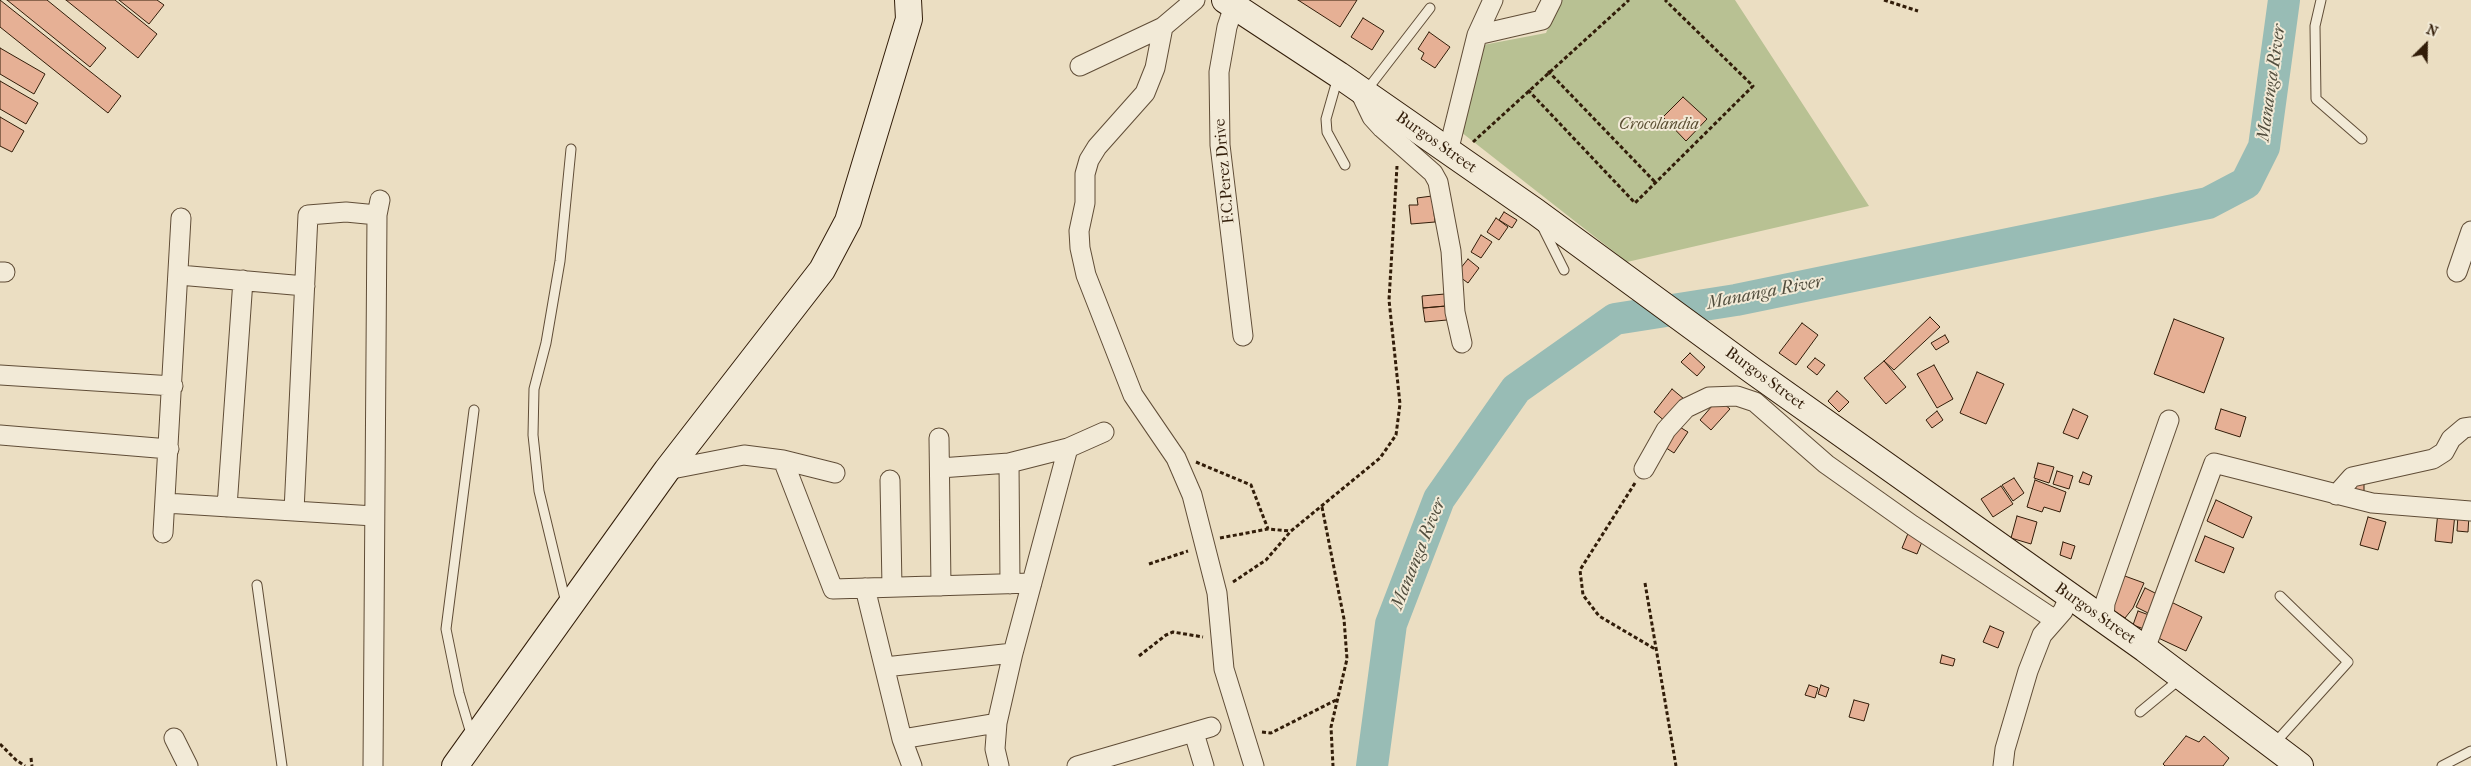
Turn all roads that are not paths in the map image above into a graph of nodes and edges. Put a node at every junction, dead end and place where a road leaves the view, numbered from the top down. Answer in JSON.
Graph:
{"nodes":[{"id":1,"x":908,"y":0,"type":"edge"},
{"id":2,"x":1195,"y":0,"type":"edge"},
{"id":3,"x":1493,"y":0,"type":"edge"},
{"id":4,"x":1552,"y":0,"type":"edge"},
{"id":5,"x":2321,"y":0,"type":"edge"},
{"id":6,"x":1229,"y":3,"type":"edge"},
{"id":7,"x":1430,"y":8,"type":"dead end"},
{"id":8,"x":1163,"y":27,"type":"junction"},
{"id":9,"x":1476,"y":35,"type":"junction"},
{"id":10,"x":1080,"y":66,"type":"dead end"},
{"id":11,"x":1354,"y":86,"type":"junction"},
{"id":12,"x":2362,"y":139,"type":"dead end"},
{"id":13,"x":571,"y":150,"type":"dead end"},
{"id":14,"x":1448,"y":152,"type":"junction"},
{"id":15,"x":1345,"y":166,"type":"dead end"},
{"id":16,"x":1536,"y":212,"type":"junction"},
{"id":17,"x":181,"y":218,"type":"dead end"},
{"id":18,"x":2471,"y":231,"type":"edge"},
{"id":19,"x":1564,"y":270,"type":"dead end"},
{"id":20,"x":2457,"y":272,"type":"dead end"},
{"id":21,"x":179,"y":275,"type":"junction"},
{"id":22,"x":244,"y":280,"type":"junction"},
{"id":23,"x":305,"y":286,"type":"junction"},
{"id":24,"x":1243,"y":336,"type":"dead end"},
{"id":25,"x":1462,"y":343,"type":"dead end"},
{"id":26,"x":0,"y":375,"type":"edge"},
{"id":27,"x":173,"y":386,"type":"junction"},
{"id":28,"x":474,"y":410,"type":"dead end"},
{"id":29,"x":2169,"y":420,"type":"dead end"},
{"id":30,"x":2471,"y":428,"type":"edge"},
{"id":31,"x":1104,"y":432,"type":"dead end"},
{"id":32,"x":0,"y":435,"type":"edge"},
{"id":33,"x":939,"y":438,"type":"dead end"},
{"id":34,"x":1068,"y":448,"type":"junction"},
{"id":35,"x":169,"y":449,"type":"junction"},
{"id":36,"x":783,"y":460,"type":"junction"},
{"id":37,"x":1009,"y":463,"type":"junction"},
{"id":38,"x":940,"y":468,"type":"junction"},
{"id":39,"x":1644,"y":469,"type":"road end"},
{"id":40,"x":667,"y":470,"type":"junction"},
{"id":41,"x":835,"y":473,"type":"dead end"},
{"id":42,"x":890,"y":480,"type":"dead end"},
{"id":43,"x":2336,"y":495,"type":"junction"},
{"id":44,"x":165,"y":503,"type":"junction"},
{"id":45,"x":227,"y":507,"type":"junction"},
{"id":46,"x":294,"y":511,"type":"junction"},
{"id":47,"x":2471,"y":511,"type":"edge"},
{"id":48,"x":374,"y":516,"type":"junction"},
{"id":49,"x":163,"y":533,"type":"dead end"},
{"id":50,"x":1032,"y":583,"type":"junction"},
{"id":51,"x":1010,"y":584,"type":"junction"},
{"id":52,"x":257,"y":586,"type":"dead end"},
{"id":53,"x":941,"y":586,"type":"junction"},
{"id":54,"x":892,"y":587,"type":"junction"},
{"id":55,"x":865,"y":588,"type":"junction"},
{"id":56,"x":2280,"y":596,"type":"dead end"},
{"id":57,"x":2069,"y":597,"type":"junction"},
{"id":58,"x":567,"y":609,"type":"junction"},
{"id":59,"x":2055,"y":620,"type":"junction"},
{"id":60,"x":2104,"y":620,"type":"junction"},
{"id":61,"x":2145,"y":649,"type":"junction"},
{"id":62,"x":1013,"y":653,"type":"junction"},
{"id":63,"x":885,"y":667,"type":"junction"},
{"id":64,"x":2182,"y":677,"type":"junction"},
{"id":65,"x":2140,"y":712,"type":"dead end"},
{"id":66,"x":997,"y":723,"type":"junction"},
{"id":67,"x":174,"y":738,"type":"dead end"},
{"id":68,"x":902,"y":739,"type":"junction"},
{"id":69,"x":473,"y":741,"type":"junction"},
{"id":70,"x":2273,"y":746,"type":"junction"},
{"id":71,"x":2471,"y":750,"type":"edge"},
{"id":72,"x":459,"y":765,"type":"edge"},
{"id":73,"x":188,"y":766,"type":"edge"},
{"id":74,"x":282,"y":766,"type":"edge"},
{"id":75,"x":373,"y":766,"type":"edge"},
{"id":76,"x":912,"y":766,"type":"edge"},
{"id":77,"x":1000,"y":766,"type":"edge"},
{"id":78,"x":1077,"y":766,"type":"edge"},
{"id":79,"x":1204,"y":766,"type":"edge"},
{"id":80,"x":1254,"y":766,"type":"edge"},
{"id":81,"x":2003,"y":766,"type":"edge"},
{"id":82,"x":2300,"y":766,"type":"edge"},
{"id":83,"x":2442,"y":766,"type":"edge"}],
"edges":[{"from":1,"to":40,"type":"street"},
{"from":2,"to":8,"type":"street"},
{"from":3,"to":9,"type":"street"},
{"from":4,"to":9,"type":"street"},
{"from":5,"to":12,"type":"lane"},
{"from":6,"to":11,"type":"street","name":"Burgos Street"},
{"from":6,"to":24,"type":"street","name":"F.C.Perez Drive"},
{"from":7,"to":11,"type":"lane"},
{"from":8,"to":10,"type":"street"},
{"from":8,"to":80,"type":"street"},
{"from":9,"to":14,"type":"street"},
{"from":11,"to":14,"type":"street","name":"Burgos Street"},
{"from":11,"to":15,"type":"lane"},
{"from":11,"to":25,"type":"street"},
{"from":13,"to":58,"type":"lane"},
{"from":14,"to":16,"type":"street","name":"Burgos Street"},
{"from":16,"to":19,"type":"lane"},
{"from":16,"to":57,"type":"street","name":"Burgos Street"},
{"from":17,"to":21,"type":"street"},
{"from":18,"to":20,"type":"street"},
{"from":21,"to":22,"type":"street"},
{"from":21,"to":27,"type":"street"},
{"from":22,"to":23,"type":"street"},
{"from":22,"to":45,"type":"street"},
{"from":23,"to":46,"type":"street"},
{"from":23,"to":48,"type":"street"},
{"from":26,"to":27,"type":"street"},
{"from":27,"to":35,"type":"street"},
{"from":28,"to":69,"type":"lane"},
{"from":29,"to":60,"type":"street"},
{"from":30,"to":43,"type":"street"},
{"from":31,"to":34,"type":"street"},
{"from":32,"to":35,"type":"street"},
{"from":33,"to":38,"type":"street"},
{"from":34,"to":37,"type":"street"},
{"from":34,"to":50,"type":"street"},
{"from":35,"to":44,"type":"street"},
{"from":36,"to":40,"type":"street"},
{"from":36,"to":41,"type":"street"},
{"from":36,"to":55,"type":"street"},
{"from":37,"to":38,"type":"street"},
{"from":37,"to":51,"type":"street"},
{"from":38,"to":53,"type":"street"},
{"from":39,"to":59,"type":"street"},
{"from":40,"to":58,"type":"street"},
{"from":42,"to":54,"type":"street"},
{"from":43,"to":47,"type":"street"},
{"from":43,"to":61,"type":"street"},
{"from":44,"to":45,"type":"street"},
{"from":44,"to":49,"type":"street"},
{"from":45,"to":46,"type":"street"},
{"from":46,"to":48,"type":"street"},
{"from":48,"to":75,"type":"street"},
{"from":50,"to":51,"type":"street"},
{"from":50,"to":62,"type":"street"},
{"from":51,"to":53,"type":"street"},
{"from":52,"to":74,"type":"lane"},
{"from":53,"to":54,"type":"street"},
{"from":54,"to":55,"type":"street"},
{"from":55,"to":63,"type":"street"},
{"from":56,"to":70,"type":"lane"},
{"from":57,"to":59,"type":"street"},
{"from":57,"to":60,"type":"street","name":"Burgos Street"},
{"from":58,"to":69,"type":"street"},
{"from":59,"to":81,"type":"street"},
{"from":60,"to":61,"type":"street","name":"Burgos Street"},
{"from":61,"to":64,"type":"street","name":"Burgos Street"},
{"from":62,"to":63,"type":"street"},
{"from":62,"to":66,"type":"street"},
{"from":63,"to":68,"type":"street"},
{"from":64,"to":65,"type":"lane"},
{"from":64,"to":70,"type":"street","name":"Burgos Street"},
{"from":66,"to":68,"type":"street"},
{"from":66,"to":77,"type":"street"},
{"from":67,"to":73,"type":"street"},
{"from":68,"to":76,"type":"street"},
{"from":69,"to":72,"type":"street"},
{"from":70,"to":82,"type":"street","name":"Burgos Street"},
{"from":71,"to":83,"type":"lane"},
{"from":78,"to":79,"type":"street"}]}
